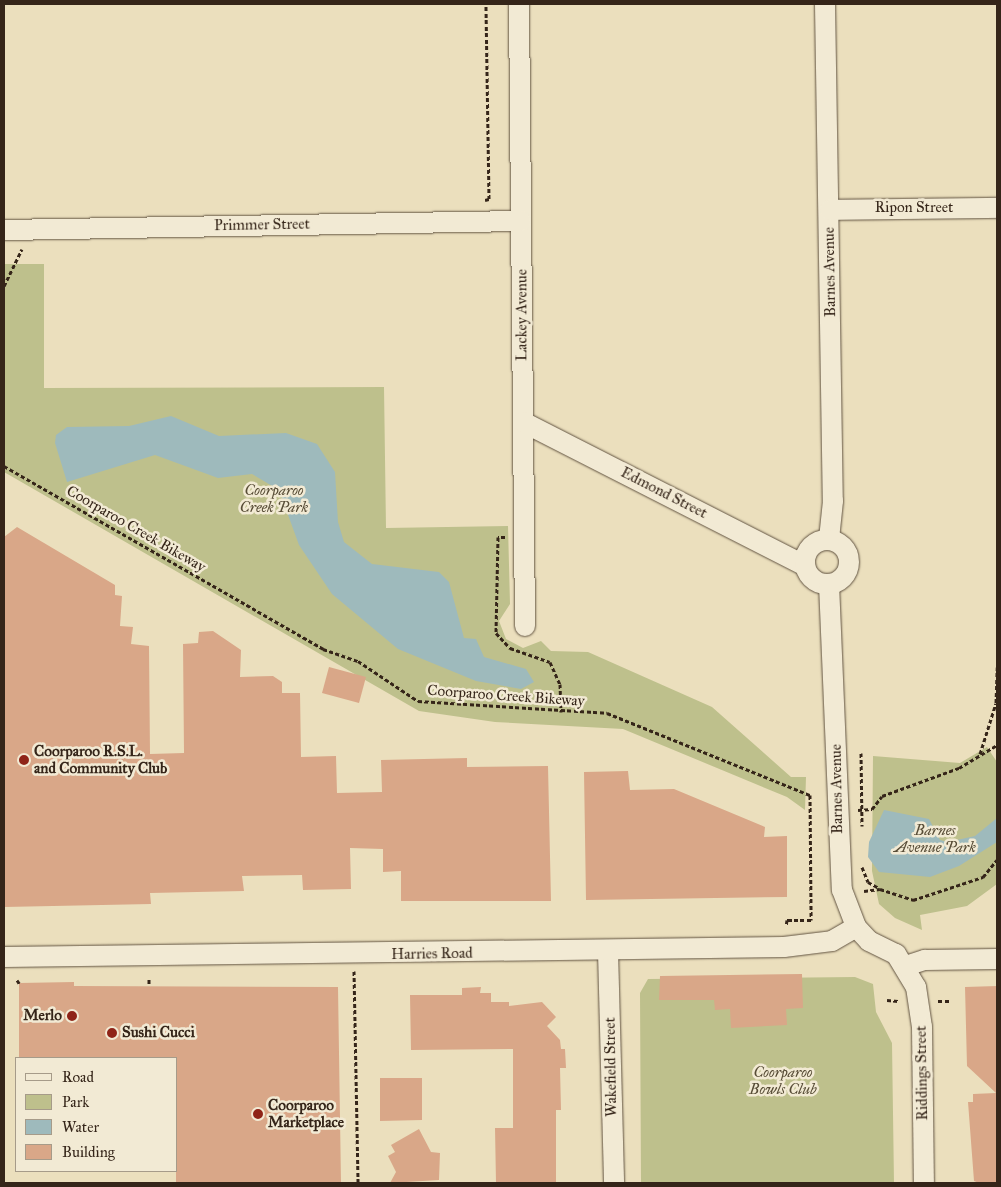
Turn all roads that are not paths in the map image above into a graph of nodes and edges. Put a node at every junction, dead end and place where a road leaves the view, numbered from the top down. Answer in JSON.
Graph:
{"nodes":[{"id":1,"x":519,"y":4,"type":"edge"},
{"id":2,"x":825,"y":4,"type":"edge"},
{"id":3,"x":997,"y":208,"type":"edge"},
{"id":4,"x":830,"y":210,"type":"junction"},
{"id":5,"x":521,"y":221,"type":"junction"},
{"id":6,"x":4,"y":230,"type":"edge"},
{"id":7,"x":523,"y":422,"type":"junction"},
{"id":8,"x":829,"y":539,"type":"junction"},
{"id":9,"x":804,"y":565,"type":"junction"},
{"id":10,"x":829,"y":584,"type":"junction"},
{"id":11,"x":525,"y":626,"type":"dead end"},
{"id":12,"x":856,"y":927,"type":"junction"},
{"id":13,"x":608,"y":951,"type":"junction"},
{"id":14,"x":4,"y":957,"type":"edge"},
{"id":15,"x":997,"y":960,"type":"edge"},
{"id":16,"x":906,"y":966,"type":"junction"},
{"id":17,"x":614,"y":1183,"type":"edge"},
{"id":18,"x":924,"y":1183,"type":"edge"}],
"edges":[{"from":1,"to":5,"type":"street","name":"Lackey Avenue"},
{"from":2,"to":4,"type":"street","name":"Barnes Avenue"},
{"from":3,"to":4,"type":"street","name":"Ripon Street"},
{"from":4,"to":8,"type":"street","name":"Barnes Avenue"},
{"from":5,"to":6,"type":"street","name":"Primmer Street"},
{"from":5,"to":7,"type":"street","name":"Lackey Avenue"},
{"from":7,"to":9,"type":"street","name":"Edmond Street"},
{"from":7,"to":11,"type":"street","name":"Lackey Avenue"},
{"from":8,"to":9,"type":"street"},
{"from":8,"to":10,"type":"street"},
{"from":9,"to":10,"type":"street"},
{"from":10,"to":12,"type":"street","name":"Barnes Avenue"},
{"from":12,"to":13,"type":"street","name":"Harries Road"},
{"from":12,"to":16,"type":"street","name":"Barnes Avenue"},
{"from":13,"to":14,"type":"street","name":"Harries Road"},
{"from":13,"to":17,"type":"street","name":"Wakefield Street"},
{"from":15,"to":16,"type":"street"},
{"from":16,"to":18,"type":"street","name":"Riddings Street"}]}
